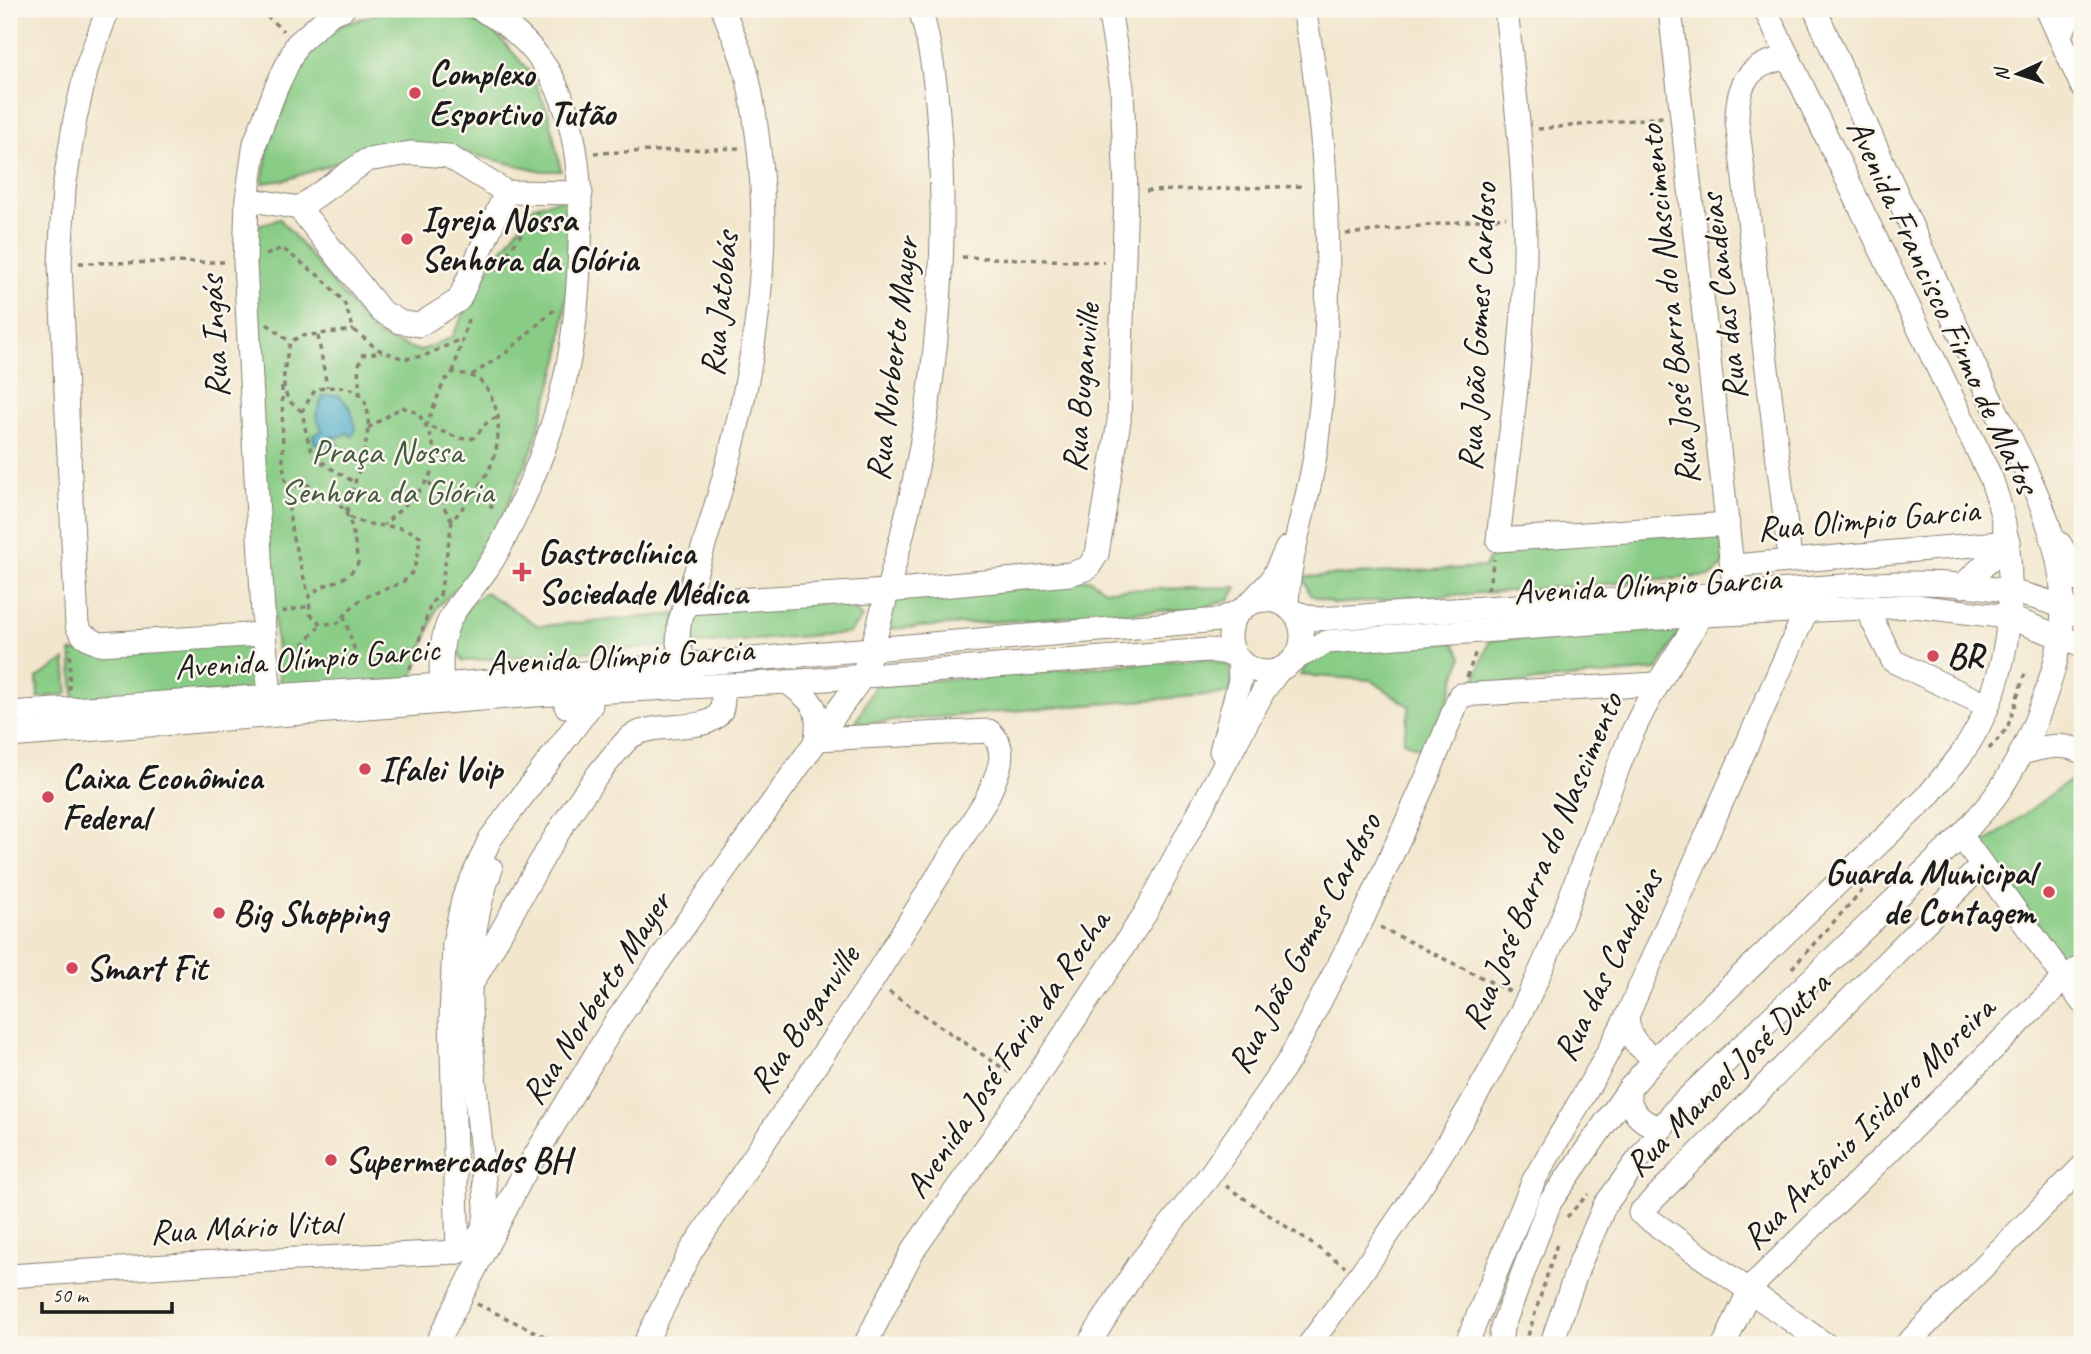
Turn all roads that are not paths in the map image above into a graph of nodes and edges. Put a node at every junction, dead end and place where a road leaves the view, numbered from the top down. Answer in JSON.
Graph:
{"nodes":[{"id":1,"x":108,"y":9,"type":"edge"},
{"id":2,"x":343,"y":9,"type":"edge"},
{"id":3,"x":480,"y":9,"type":"edge"},
{"id":4,"x":723,"y":9,"type":"edge"},
{"id":5,"x":920,"y":9,"type":"edge"},
{"id":6,"x":1109,"y":9,"type":"edge"},
{"id":7,"x":1304,"y":9,"type":"edge"},
{"id":8,"x":1506,"y":9,"type":"edge"},
{"id":9,"x":1670,"y":9,"type":"edge"},
{"id":10,"x":1765,"y":9,"type":"edge"},
{"id":11,"x":1815,"y":9,"type":"edge"},
{"id":12,"x":2047,"y":9,"type":"edge"},
{"id":13,"x":2075,"y":9,"type":"edge"},
{"id":14,"x":2059,"y":35,"type":"junction"},
{"id":15,"x":2082,"y":49,"type":"edge"},
{"id":16,"x":1789,"y":58,"type":"junction"},
{"id":17,"x":2082,"y":86,"type":"edge"},
{"id":18,"x":506,"y":192,"type":"junction"},
{"id":19,"x":581,"y":193,"type":"junction"},
{"id":20,"x":247,"y":199,"type":"junction"},
{"id":21,"x":299,"y":208,"type":"junction"},
{"id":22,"x":1307,"y":500,"type":"junction"},
{"id":23,"x":1728,"y":524,"type":"junction"},
{"id":24,"x":2053,"y":532,"type":"junction"},
{"id":25,"x":2009,"y":542,"type":"junction"},
{"id":26,"x":1790,"y":559,"type":"junction"},
{"id":27,"x":1733,"y":566,"type":"junction"},
{"id":28,"x":2082,"y":582,"type":"edge"},
{"id":29,"x":1962,"y":586,"type":"junction"},
{"id":30,"x":887,"y":591,"type":"junction"},
{"id":31,"x":2010,"y":591,"type":"junction"},
{"id":32,"x":1735,"y":594,"type":"junction"},
{"id":33,"x":686,"y":603,"type":"junction"},
{"id":34,"x":1245,"y":607,"type":"junction"},
{"id":35,"x":1866,"y":608,"type":"junction"},
{"id":36,"x":1290,"y":609,"type":"junction"},
{"id":37,"x":2073,"y":610,"type":"edge"},
{"id":38,"x":1806,"y":611,"type":"junction"},
{"id":39,"x":1702,"y":615,"type":"junction"},
{"id":40,"x":2008,"y":617,"type":"junction"},
{"id":41,"x":274,"y":620,"type":"junction"},
{"id":42,"x":2061,"y":635,"type":"junction"},
{"id":43,"x":2082,"y":645,"type":"edge"},
{"id":44,"x":872,"y":650,"type":"junction"},
{"id":45,"x":1237,"y":657,"type":"junction"},
{"id":46,"x":1287,"y":664,"type":"junction"},
{"id":47,"x":683,"y":665,"type":"junction"},
{"id":48,"x":862,"y":677,"type":"junction"},
{"id":49,"x":608,"y":681,"type":"junction"},
{"id":50,"x":787,"y":682,"type":"junction"},
{"id":51,"x":1657,"y":684,"type":"junction"},
{"id":52,"x":442,"y":685,"type":"junction"},
{"id":53,"x":723,"y":685,"type":"junction"},
{"id":54,"x":693,"y":687,"type":"junction"},
{"id":55,"x":270,"y":695,"type":"junction"},
{"id":56,"x":1986,"y":705,"type":"junction"},
{"id":57,"x":9,"y":713,"type":"edge"},
{"id":58,"x":9,"y":736,"type":"edge"},
{"id":59,"x":816,"y":739,"type":"junction"},
{"id":60,"x":9,"y":747,"type":"edge"},
{"id":61,"x":2082,"y":752,"type":"edge"},
{"id":62,"x":2021,"y":753,"type":"junction"},
{"id":63,"x":1205,"y":801,"type":"junction"},
{"id":64,"x":1961,"y":836,"type":"junction"},
{"id":65,"x":1982,"y":865,"type":"junction"},
{"id":66,"x":2074,"y":972,"type":"edge"},
{"id":67,"x":472,"y":983,"type":"junction"},
{"id":68,"x":2082,"y":1002,"type":"edge"},
{"id":69,"x":1627,"y":1016,"type":"junction"},
{"id":70,"x":1646,"y":1052,"type":"junction"},
{"id":71,"x":1599,"y":1069,"type":"junction"},
{"id":72,"x":1629,"y":1088,"type":"junction"},
{"id":73,"x":1663,"y":1127,"type":"junction"},
{"id":74,"x":2082,"y":1167,"type":"edge"},
{"id":75,"x":521,"y":1179,"type":"junction"},
{"id":76,"x":485,"y":1188,"type":"junction"},
{"id":77,"x":458,"y":1252,"type":"junction"},
{"id":78,"x":9,"y":1276,"type":"edge"},
{"id":79,"x":464,"y":1287,"type":"junction"},
{"id":80,"x":1748,"y":1290,"type":"junction"},
{"id":81,"x":436,"y":1345,"type":"edge"},
{"id":82,"x":644,"y":1345,"type":"edge"},
{"id":83,"x":865,"y":1345,"type":"edge"},
{"id":84,"x":1088,"y":1345,"type":"edge"},
{"id":85,"x":1309,"y":1345,"type":"edge"},
{"id":86,"x":1466,"y":1345,"type":"edge"},
{"id":87,"x":1500,"y":1345,"type":"edge"},
{"id":88,"x":1551,"y":1345,"type":"edge"},
{"id":89,"x":1724,"y":1345,"type":"edge"},
{"id":90,"x":1826,"y":1345,"type":"edge"},
{"id":91,"x":1906,"y":1345,"type":"edge"}],
"edges":[{"from":1,"to":41,"type":"street"},
{"from":2,"to":20,"type":"street","name":"Rua Ingás"},
{"from":3,"to":19,"type":"street"},
{"from":4,"to":33,"type":"street","name":"Rua Jatobás"},
{"from":5,"to":30,"type":"street","name":"Rua Norberto Mayer"},
{"from":6,"to":30,"type":"street","name":"Rua Buganville"},
{"from":7,"to":22,"type":"street"},
{"from":8,"to":23,"type":"street","name":"Rua João Gomes Cardoso"},
{"from":9,"to":23,"type":"street","name":"Rua José Barra do Nascimento"},
{"from":10,"to":16,"type":"street","name":"Avenida Francisco Firmo de Matos"},
{"from":11,"to":24,"type":"street","name":"Avenida Francisco Firmo de Matos"},
{"from":12,"to":14,"type":"street"},
{"from":13,"to":14,"type":"street"},
{"from":14,"to":15,"type":"street"},
{"from":14,"to":17,"type":"street"},
{"from":16,"to":25,"type":"street","name":"Avenida Francisco Firmo de Matos"},
{"from":16,"to":26,"type":"street","name":"Rua das Candeias"},
{"from":18,"to":19,"type":"street"},
{"from":18,"to":21,"type":"street"},
{"from":18,"to":21,"type":"street"},
{"from":19,"to":52,"type":"street"},
{"from":20,"to":21,"type":"street"},
{"from":20,"to":41,"type":"street","name":"Rua Ingás"},
{"from":22,"to":34,"type":"street"},
{"from":22,"to":36,"type":"street"},
{"from":23,"to":27,"type":"street","name":"Rua José Barra do Nascimento"},
{"from":24,"to":28,"type":"street"},
{"from":24,"to":37,"type":"street","name":"Avenida Francisco Firmo de Matos"},
{"from":25,"to":26,"type":"street","name":"Rua Olimpio Garcia"},
{"from":25,"to":29,"type":"street"},
{"from":25,"to":31,"type":"street","name":"Avenida Francisco Firmo de Matos"},
{"from":26,"to":27,"type":"street","name":"Rua Olimpio Garcia"},
{"from":27,"to":32,"type":"street","name":"Rua José Barra do Nascimento"},
{"from":29,"to":31,"type":"street","name":"Avenida Olímpio Garcia"},
{"from":29,"to":32,"type":"street","name":"Avenida Olímpio Garcia"},
{"from":30,"to":33,"type":"street"},
{"from":30,"to":44,"type":"street","name":"Rua Norberto Mayer"},
{"from":31,"to":37,"type":"street","name":"Avenida Olímpio Garcia"},
{"from":31,"to":40,"type":"street","name":"Avenida Francisco Firmo de Matos"},
{"from":32,"to":36,"type":"street","name":"Avenida Olímpio Garcia"},
{"from":33,"to":47,"type":"street","name":"Rua Jatobás"},
{"from":34,"to":36,"type":"street"},
{"from":34,"to":44,"type":"street","name":"Avenida Olímpio Garcia"},
{"from":34,"to":45,"type":"street"},
{"from":35,"to":38,"type":"street","name":"Avenida Olímpio Garcia"},
{"from":35,"to":40,"type":"street","name":"Avenida Olímpio Garcia"},
{"from":35,"to":56,"type":"street"},
{"from":36,"to":46,"type":"street"},
{"from":37,"to":42,"type":"street","name":"Avenida Francisco Firmo de Matos"},
{"from":38,"to":39,"type":"street","name":"Avenida Olímpio Garcia"},
{"from":38,"to":69,"type":"street","name":"Rua das Candeias"},
{"from":39,"to":46,"type":"street","name":"Avenida Olímpio Garcia"},
{"from":39,"to":51,"type":"street","name":"Rua José Barra do Nascimento"},
{"from":40,"to":42,"type":"street","name":"Avenida Olímpio Garcia"},
{"from":40,"to":56,"type":"street","name":"Avenida Francisco Firmo de Matos"},
{"from":41,"to":55,"type":"street","name":"Rua Ingás"},
{"from":42,"to":43,"type":"street","name":"Avenida Olímpio Garcia"},
{"from":42,"to":62,"type":"street","name":"Avenida Francisco Firmo de Matos"},
{"from":44,"to":47,"type":"street","name":"Avenida Olímpio Garcia"},
{"from":44,"to":48,"type":"street","name":"Rua Norberto Mayer"},
{"from":45,"to":46,"type":"street"},
{"from":45,"to":48,"type":"street","name":"Avenida Olímpio Garcia"},
{"from":45,"to":63,"type":"street","name":"Avenida José Faria da Rocha"},
{"from":46,"to":63,"type":"street","name":"Avenida José Faria da Rocha"},
{"from":47,"to":49,"type":"street","name":"Avenida Olímpio Garcia"},
{"from":47,"to":54,"type":"street","name":"Rua Jatobás"},
{"from":48,"to":50,"type":"street","name":"Avenida Olímpio Garcia"},
{"from":48,"to":59,"type":"street","name":"Rua Norberto Mayer"},
{"from":49,"to":52,"type":"street","name":"Avenida Olímpio Garcic"},
{"from":49,"to":54,"type":"street","name":"Avenida Olímpio Garcia"},
{"from":49,"to":58,"type":"street","name":"Avenida Olímpio Garcia"},
{"from":49,"to":67,"type":"street"},
{"from":50,"to":53,"type":"street","name":"Avenida Olímpio Garcia"},
{"from":50,"to":59,"type":"street"},
{"from":51,"to":84,"type":"street","name":"Rua João Gomes Cardoso"},
{"from":51,"to":85,"type":"street","name":"Rua José Barra do Nascimento"},
{"from":52,"to":55,"type":"street","name":"Avenida Olímpio Garcic"},
{"from":53,"to":54,"type":"street","name":"Avenida Olímpio Garcia"},
{"from":53,"to":67,"type":"street"},
{"from":55,"to":57,"type":"street","name":"Avenida Olímpio Garcic"},
{"from":56,"to":70,"type":"street","name":"Avenida Francisco Firmo de Matos"},
{"from":59,"to":75,"type":"street","name":"Rua Norberto Mayer"},
{"from":59,"to":82,"type":"street","name":"Rua Buganville"},
{"from":60,"to":77,"type":"street"},
{"from":61,"to":62,"type":"street"},
{"from":62,"to":64,"type":"street","name":"Avenida Francisco Firmo de Matos"},
{"from":63,"to":83,"type":"street","name":"Avenida José Faria da Rocha"},
{"from":64,"to":65,"type":"street"},
{"from":64,"to":73,"type":"street","name":"Avenida Francisco Firmo de Matos"},
{"from":65,"to":66,"type":"street"},
{"from":65,"to":80,"type":"street","name":"Rua Manoel José Dutra"},
{"from":66,"to":68,"type":"street"},
{"from":66,"to":80,"type":"street","name":"Rua Antônio Isidoro Moreira"},
{"from":67,"to":76,"type":"street"},
{"from":69,"to":70,"type":"street"},
{"from":69,"to":71,"type":"street","name":"Rua das Candeias"},
{"from":70,"to":71,"type":"street"},
{"from":70,"to":72,"type":"street","name":"Avenida Francisco Firmo de Matos"},
{"from":71,"to":86,"type":"street","name":"Rua das Candeias"},
{"from":72,"to":73,"type":"street"},
{"from":72,"to":87,"type":"street","name":"Avenida Francisco Firmo de Matos"},
{"from":73,"to":88,"type":"street","name":"Avenida Francisco Firmo de Matos"},
{"from":74,"to":91,"type":"street"},
{"from":75,"to":76,"type":"street"},
{"from":75,"to":79,"type":"street","name":"Rua Norberto Mayer"},
{"from":76,"to":77,"type":"street"},
{"from":77,"to":78,"type":"street","name":"Rua Mário Vital"},
{"from":77,"to":79,"type":"street"},
{"from":79,"to":81,"type":"street","name":"Rua Norberto Mayer"},
{"from":80,"to":89,"type":"street","name":"Rua Antônio Isidoro Moreira"},
{"from":80,"to":90,"type":"street"}]}
